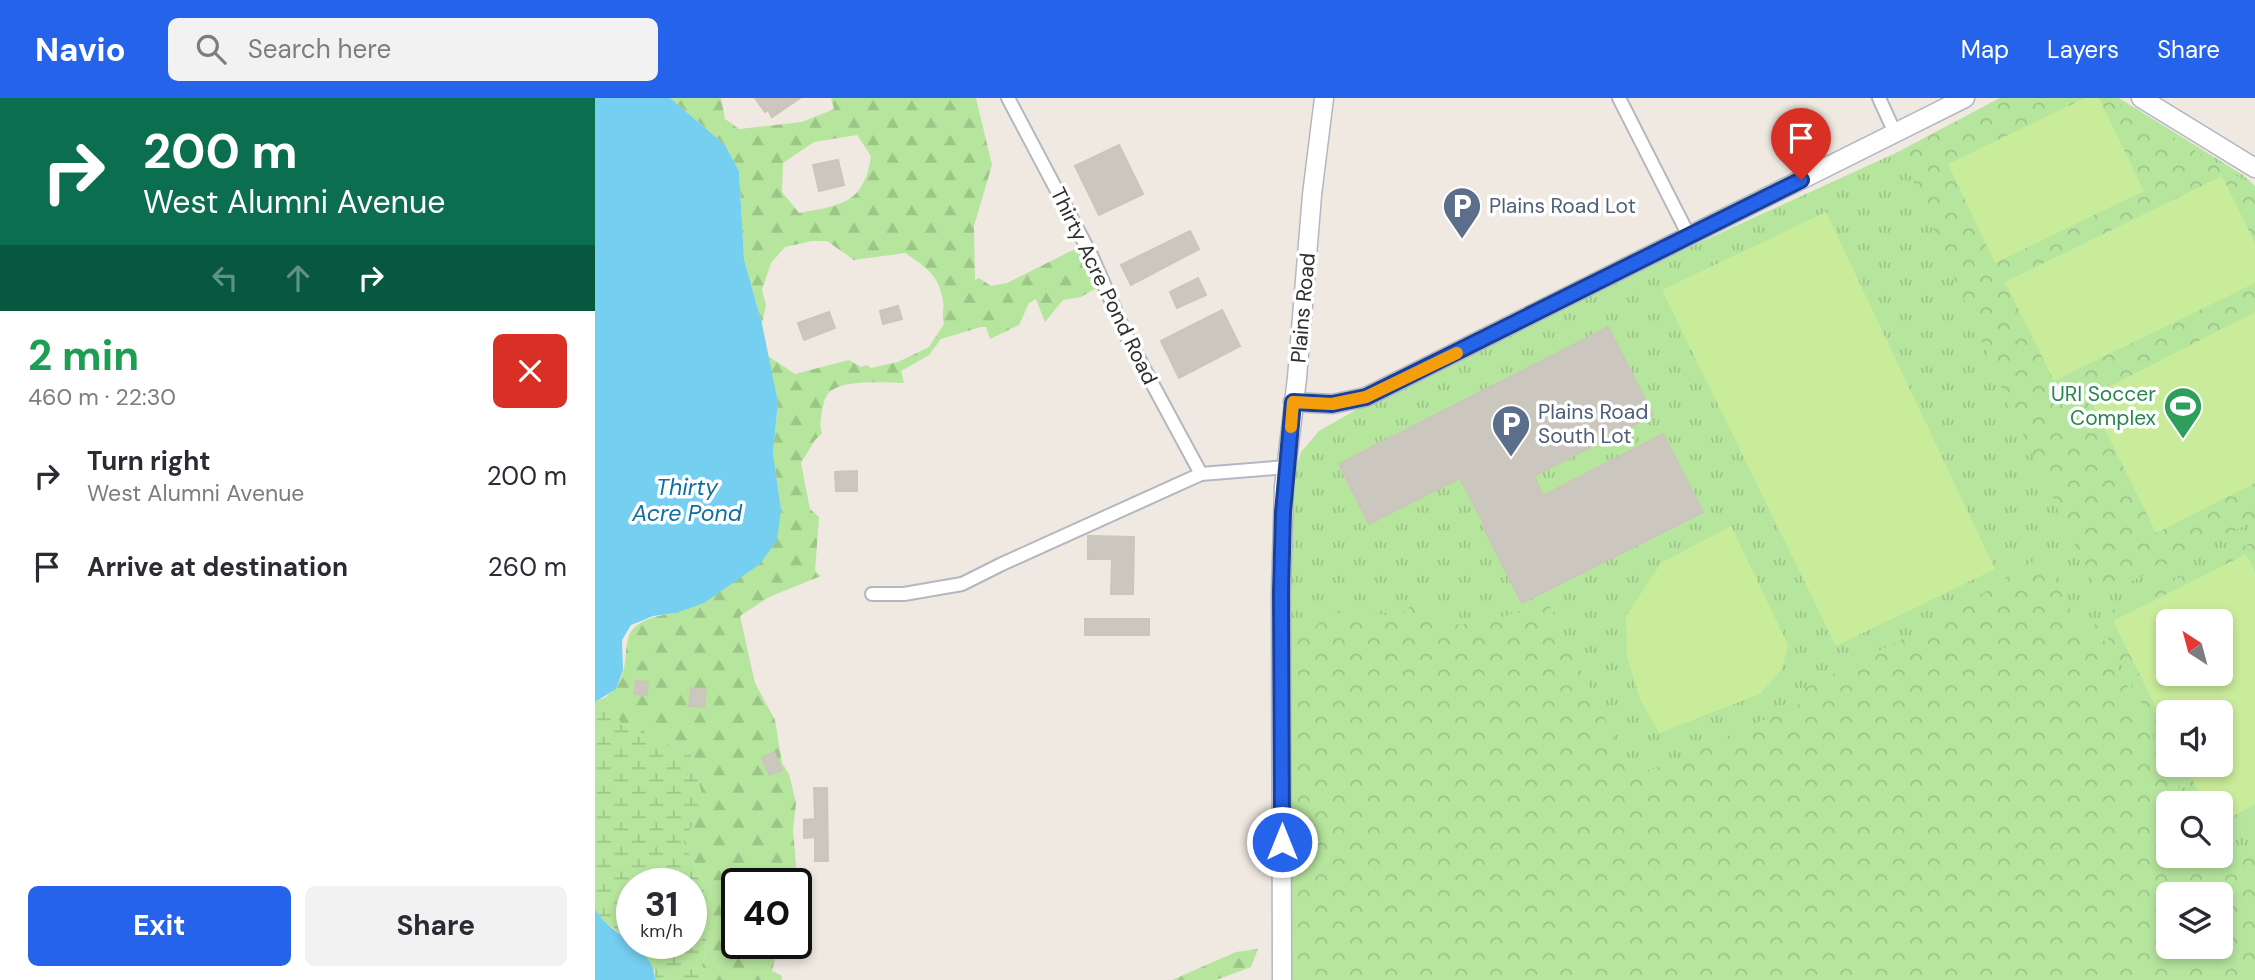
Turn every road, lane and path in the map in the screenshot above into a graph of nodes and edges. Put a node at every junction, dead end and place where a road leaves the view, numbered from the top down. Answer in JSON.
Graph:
{"nodes":[{"id":1,"x":1008,"y":98,"type":"edge"},
{"id":2,"x":1324,"y":98,"type":"edge"},
{"id":3,"x":1619,"y":98,"type":"edge"},
{"id":4,"x":1879,"y":98,"type":"edge"},
{"id":5,"x":1965,"y":98,"type":"edge"},
{"id":6,"x":2141,"y":98,"type":"edge"},
{"id":7,"x":1895,"y":133,"type":"junction"},
{"id":8,"x":2255,"y":168,"type":"edge"},
{"id":9,"x":1689,"y":236,"type":"junction"},
{"id":10,"x":1293,"y":402,"type":"junction"},
{"id":11,"x":1287,"y":467,"type":"junction"},
{"id":12,"x":1201,"y":474,"type":"junction"},
{"id":13,"x":872,"y":594,"type":"dead end"},
{"id":14,"x":1282,"y":980,"type":"edge"}],
"edges":[{"from":1,"to":12,"type":"street","name":"Thirty Acre Pond Road"},
{"from":2,"to":10,"type":"street","name":"Plains Road"},
{"from":3,"to":9,"type":"street"},
{"from":4,"to":7,"type":"street"},
{"from":5,"to":7,"type":"street"},
{"from":6,"to":8,"type":"street"},
{"from":7,"to":9,"type":"street"},
{"from":9,"to":10,"type":"street"},
{"from":10,"to":11,"type":"street","name":"Plains Road"},
{"from":11,"to":12,"type":"street"},
{"from":11,"to":14,"type":"street","name":"Plains Road"},
{"from":12,"to":13,"type":"street"}]}
